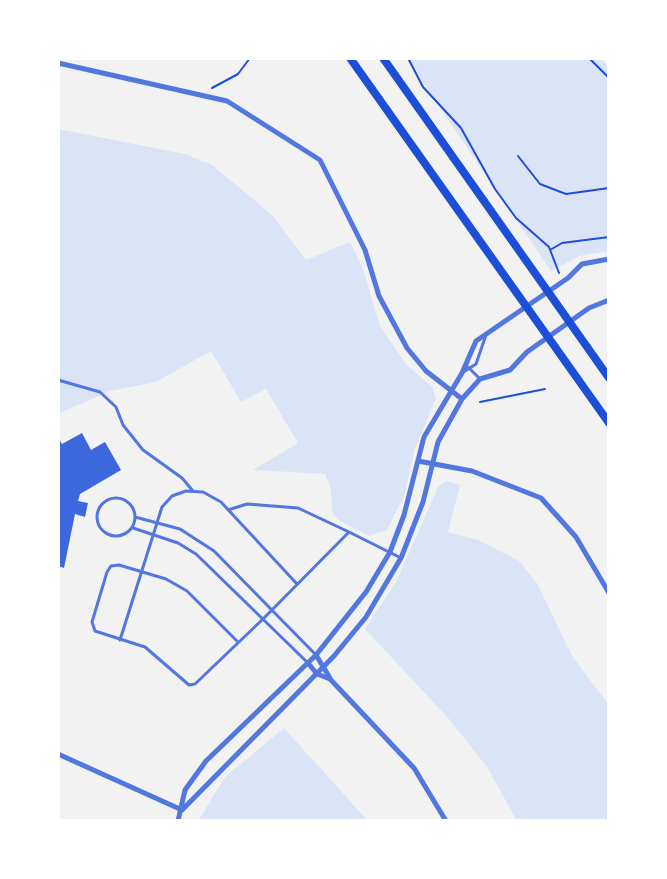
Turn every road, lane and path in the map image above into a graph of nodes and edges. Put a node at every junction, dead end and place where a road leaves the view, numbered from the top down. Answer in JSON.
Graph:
{"nodes":[{"id":1,"x":250,"y":58,"type":"edge"},
{"id":2,"x":350,"y":58,"type":"edge"},
{"id":3,"x":383,"y":58,"type":"edge"},
{"id":4,"x":408,"y":58,"type":"edge"},
{"id":5,"x":589,"y":58,"type":"edge"},
{"id":6,"x":58,"y":63,"type":"edge"},
{"id":7,"x":609,"y":78,"type":"edge"},
{"id":8,"x":209,"y":97,"type":"junction"},
{"id":9,"x":518,"y":156,"type":"dead end"},
{"id":10,"x":609,"y":188,"type":"edge"},
{"id":11,"x":609,"y":237,"type":"edge"},
{"id":12,"x":550,"y":250,"type":"junction"},
{"id":13,"x":609,"y":259,"type":"edge"},
{"id":14,"x":559,"y":273,"type":"dead end"},
{"id":15,"x":548,"y":292,"type":"junction"},
{"id":16,"x":608,"y":299,"type":"edge"},
{"id":17,"x":527,"y":307,"type":"junction"},
{"id":18,"x":570,"y":322,"type":"junction"},
{"id":19,"x":488,"y":331,"type":"junction"},
{"id":20,"x":548,"y":337,"type":"junction"},
{"id":21,"x":465,"y":364,"type":"junction"},
{"id":22,"x":471,"y":370,"type":"junction"},
{"id":23,"x":462,"y":373,"type":"junction"},
{"id":24,"x":609,"y":378,"type":"edge"},
{"id":25,"x":480,"y":379,"type":"junction"},
{"id":26,"x":58,"y":380,"type":"edge"},
{"id":27,"x":545,"y":389,"type":"dead end"},
{"id":28,"x":450,"y":390,"type":"junction"},
{"id":29,"x":462,"y":399,"type":"junction"},
{"id":30,"x":480,"y":402,"type":"dead end"},
{"id":31,"x":609,"y":423,"type":"edge"},
{"id":32,"x":418,"y":461,"type":"junction"},
{"id":33,"x":432,"y":464,"type":"junction"},
{"id":34,"x":193,"y":491,"type":"junction"},
{"id":35,"x":228,"y":510,"type":"junction"},
{"id":36,"x":135,"y":517,"type":"junction"},
{"id":37,"x":158,"y":523,"type":"junction"},
{"id":38,"x":133,"y":528,"type":"junction"},
{"id":39,"x":349,"y":532,"type":"junction"},
{"id":40,"x":155,"y":535,"type":"junction"},
{"id":41,"x":390,"y":552,"type":"junction"},
{"id":42,"x":401,"y":558,"type":"junction"},
{"id":43,"x":141,"y":571,"type":"junction"},
{"id":44,"x":297,"y":584,"type":"junction"},
{"id":45,"x":609,"y":593,"type":"edge"},
{"id":46,"x":272,"y":609,"type":"junction"},
{"id":47,"x":263,"y":619,"type":"junction"},
{"id":48,"x":120,"y":640,"type":"junction"},
{"id":49,"x":238,"y":642,"type":"junction"},
{"id":50,"x":316,"y":655,"type":"junction"},
{"id":51,"x":308,"y":663,"type":"junction"},
{"id":52,"x":323,"y":667,"type":"junction"},
{"id":53,"x":317,"y":674,"type":"junction"},
{"id":54,"x":330,"y":679,"type":"junction"},
{"id":55,"x":58,"y":754,"type":"edge"},
{"id":56,"x":182,"y":810,"type":"junction"},
{"id":57,"x":178,"y":821,"type":"edge"},
{"id":58,"x":446,"y":821,"type":"edge"}],
"edges":[{"from":1,"to":8,"type":"path"},
{"from":2,"to":17,"type":"main road"},
{"from":3,"to":15,"type":"main road"},
{"from":4,"to":12,"type":"path"},
{"from":5,"to":7,"type":"path"},
{"from":6,"to":8,"type":"street"},
{"from":8,"to":28,"type":"street"},
{"from":9,"to":10,"type":"path"},
{"from":11,"to":12,"type":"path"},
{"from":12,"to":14,"type":"path"},
{"from":13,"to":15,"type":"street"},
{"from":15,"to":17,"type":"street"},
{"from":15,"to":18,"type":"main road"},
{"from":16,"to":18,"type":"street"},
{"from":17,"to":19,"type":"street"},
{"from":17,"to":20,"type":"main road"},
{"from":18,"to":20,"type":"street"},
{"from":18,"to":24,"type":"main road"},
{"from":19,"to":21,"type":"street"},
{"from":19,"to":22,"type":"lane"},
{"from":20,"to":25,"type":"street"},
{"from":20,"to":31,"type":"main road"},
{"from":21,"to":22,"type":"lane"},
{"from":21,"to":23,"type":"street"},
{"from":22,"to":23,"type":"lane"},
{"from":22,"to":25,"type":"lane"},
{"from":23,"to":28,"type":"street"},
{"from":25,"to":29,"type":"street"},
{"from":26,"to":34,"type":"lane"},
{"from":27,"to":30,"type":"path"},
{"from":28,"to":29,"type":"street"},
{"from":28,"to":32,"type":"street"},
{"from":29,"to":33,"type":"street"},
{"from":32,"to":33,"type":"street"},
{"from":32,"to":41,"type":"street"},
{"from":33,"to":42,"type":"street"},
{"from":33,"to":45,"type":"street"},
{"from":34,"to":35,"type":"lane"},
{"from":34,"to":37,"type":"lane"},
{"from":35,"to":39,"type":"lane"},
{"from":35,"to":44,"type":"lane"},
{"from":36,"to":37,"type":"lane"},
{"from":36,"to":38,"type":"lane"},
{"from":36,"to":38,"type":"lane"},
{"from":37,"to":40,"type":"lane"},
{"from":37,"to":46,"type":"lane"},
{"from":38,"to":40,"type":"lane"},
{"from":39,"to":41,"type":"lane"},
{"from":39,"to":44,"type":"lane"},
{"from":40,"to":43,"type":"lane"},
{"from":40,"to":47,"type":"lane"},
{"from":41,"to":42,"type":"lane"},
{"from":41,"to":50,"type":"street"},
{"from":42,"to":52,"type":"street"},
{"from":43,"to":48,"type":"lane"},
{"from":43,"to":48,"type":"lane"},
{"from":43,"to":49,"type":"lane"},
{"from":44,"to":46,"type":"lane"},
{"from":46,"to":47,"type":"lane"},
{"from":46,"to":50,"type":"lane"},
{"from":47,"to":49,"type":"lane"},
{"from":47,"to":51,"type":"lane"},
{"from":48,"to":49,"type":"lane"},
{"from":50,"to":51,"type":"street"},
{"from":50,"to":52,"type":"street"},
{"from":51,"to":53,"type":"street"},
{"from":51,"to":56,"type":"street"},
{"from":52,"to":53,"type":"street"},
{"from":52,"to":54,"type":"street"},
{"from":53,"to":54,"type":"street"},
{"from":53,"to":56,"type":"street"},
{"from":54,"to":58,"type":"street"},
{"from":55,"to":56,"type":"street"},
{"from":56,"to":57,"type":"street"}]}
